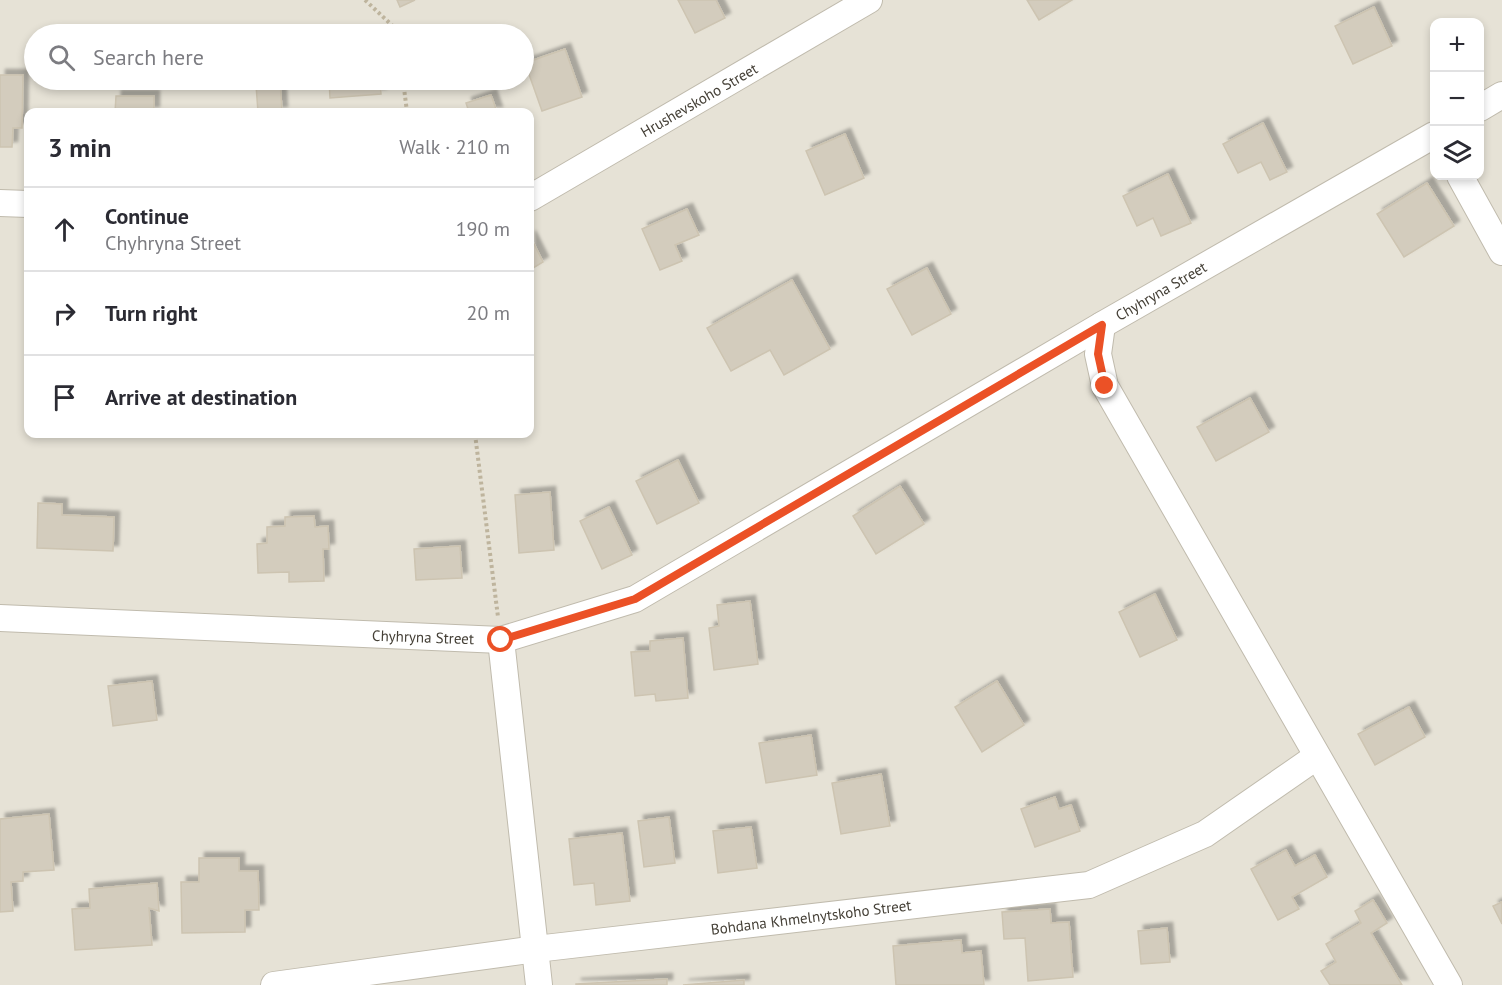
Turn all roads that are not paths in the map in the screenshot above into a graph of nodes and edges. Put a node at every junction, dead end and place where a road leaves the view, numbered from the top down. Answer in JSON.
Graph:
{"nodes":[{"id":1,"x":868,"y":0,"type":"edge"},
{"id":2,"x":1502,"y":95,"type":"edge"},
{"id":3,"x":1484,"y":105,"type":"edge"},
{"id":4,"x":1430,"y":137,"type":"edge"},
{"id":5,"x":1462,"y":180,"type":"edge"},
{"id":6,"x":534,"y":196,"type":"edge"},
{"id":7,"x":0,"y":203,"type":"edge"},
{"id":8,"x":24,"y":204,"type":"edge"},
{"id":9,"x":1502,"y":252,"type":"edge"},
{"id":10,"x":1102,"y":325,"type":"junction"},
{"id":11,"x":0,"y":618,"type":"edge"},
{"id":12,"x":501,"y":640,"type":"junction"},
{"id":13,"x":1316,"y":757,"type":"junction"},
{"id":14,"x":536,"y":949,"type":"junction"},
{"id":15,"x":274,"y":985,"type":"edge"},
{"id":16,"x":539,"y":985,"type":"edge"},
{"id":17,"x":1449,"y":985,"type":"edge"}],
"edges":[{"from":1,"to":6,"type":"street","name":"Hrushevskoho Street"},
{"from":2,"to":3,"type":"street"},
{"from":4,"to":10,"type":"street","name":"Chyhryna Street"},
{"from":5,"to":9,"type":"street"},
{"from":7,"to":8,"type":"street"},
{"from":10,"to":12,"type":"street","name":"Chyhryna Street"},
{"from":10,"to":13,"type":"street"},
{"from":11,"to":12,"type":"street","name":"Chyhryna Street"},
{"from":12,"to":14,"type":"street"},
{"from":13,"to":14,"type":"street","name":"Bohdana Khmelnytskoho Street"},
{"from":13,"to":17,"type":"street"},
{"from":14,"to":15,"type":"street","name":"Bohdana Khmelnytskoho Street"},
{"from":14,"to":16,"type":"street"}]}
